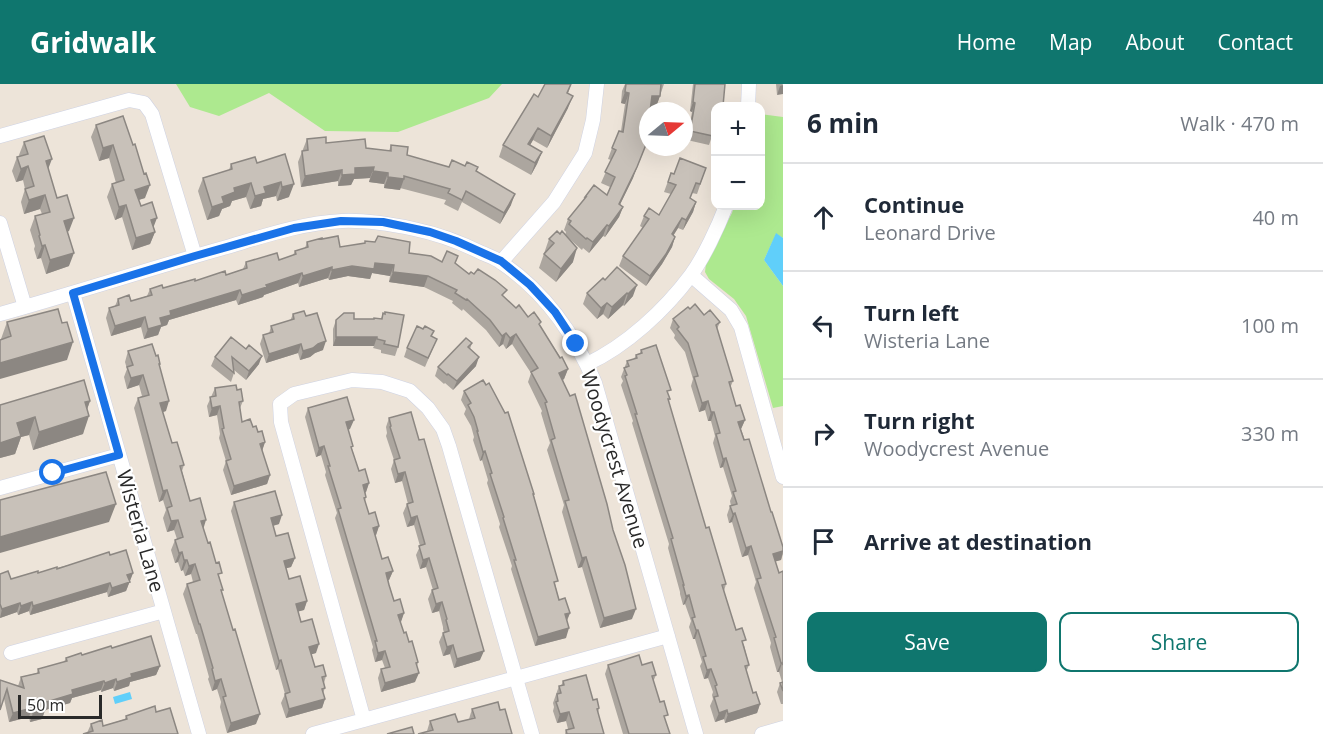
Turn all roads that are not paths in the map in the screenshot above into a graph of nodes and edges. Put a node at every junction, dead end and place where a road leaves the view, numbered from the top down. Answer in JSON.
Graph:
{"nodes":[{"id":1,"x":597,"y":84,"type":"edge"},
{"id":2,"x":749,"y":84,"type":"edge"},
{"id":3,"x":748,"y":102,"type":"edge"},
{"id":4,"x":0,"y":136,"type":"edge"},
{"id":5,"x":724,"y":210,"type":"edge"},
{"id":6,"x":0,"y":223,"type":"edge"},
{"id":7,"x":195,"y":256,"type":"junction"},
{"id":8,"x":501,"y":261,"type":"junction"},
{"id":9,"x":691,"y":275,"type":"junction"},
{"id":10,"x":73,"y":293,"type":"junction"},
{"id":11,"x":25,"y":307,"type":"junction"},
{"id":12,"x":0,"y":314,"type":"edge"},
{"id":13,"x":587,"y":364,"type":"junction"},
{"id":14,"x":119,"y":455,"type":"junction"},
{"id":15,"x":783,"y":477,"type":"edge"},
{"id":16,"x":0,"y":488,"type":"edge"},
{"id":17,"x":164,"y":612,"type":"junction"},
{"id":18,"x":668,"y":636,"type":"junction"},
{"id":19,"x":11,"y":653,"type":"dead end"},
{"id":20,"x":516,"y":679,"type":"junction"},
{"id":21,"x":364,"y":720,"type":"junction"},
{"id":22,"x":783,"y":728,"type":"edge"},
{"id":23,"x":199,"y":734,"type":"edge"},
{"id":24,"x":313,"y":734,"type":"edge"},
{"id":25,"x":532,"y":734,"type":"edge"},
{"id":26,"x":696,"y":734,"type":"edge"},
{"id":27,"x":762,"y":734,"type":"edge"}],
"edges":[{"from":1,"to":8,"type":"street"},
{"from":2,"to":3,"type":"street"},
{"from":4,"to":7,"type":"street"},
{"from":5,"to":9,"type":"street"},
{"from":6,"to":11,"type":"street"},
{"from":7,"to":8,"type":"street","name":"Woodycrest Avenue"},
{"from":7,"to":10,"type":"street","name":"Woodycrest Avenue"},
{"from":8,"to":13,"type":"street","name":"Woodycrest Avenue"},
{"from":9,"to":13,"type":"street"},
{"from":9,"to":15,"type":"street"},
{"from":10,"to":11,"type":"street","name":"Woodycrest Avenue"},
{"from":10,"to":14,"type":"street","name":"Wisteria Lane"},
{"from":11,"to":12,"type":"street","name":"Woodycrest Avenue"},
{"from":13,"to":18,"type":"street","name":"Woodycrest Avenue"},
{"from":14,"to":16,"type":"street"},
{"from":14,"to":17,"type":"street","name":"Wisteria Lane"},
{"from":17,"to":19,"type":"street"},
{"from":17,"to":23,"type":"street","name":"Wisteria Lane"},
{"from":18,"to":20,"type":"street"},
{"from":18,"to":26,"type":"street","name":"Woodycrest Avenue"},
{"from":20,"to":21,"type":"street"},
{"from":20,"to":21,"type":"street"},
{"from":20,"to":25,"type":"street"},
{"from":21,"to":24,"type":"street"},
{"from":22,"to":27,"type":"street"}]}
